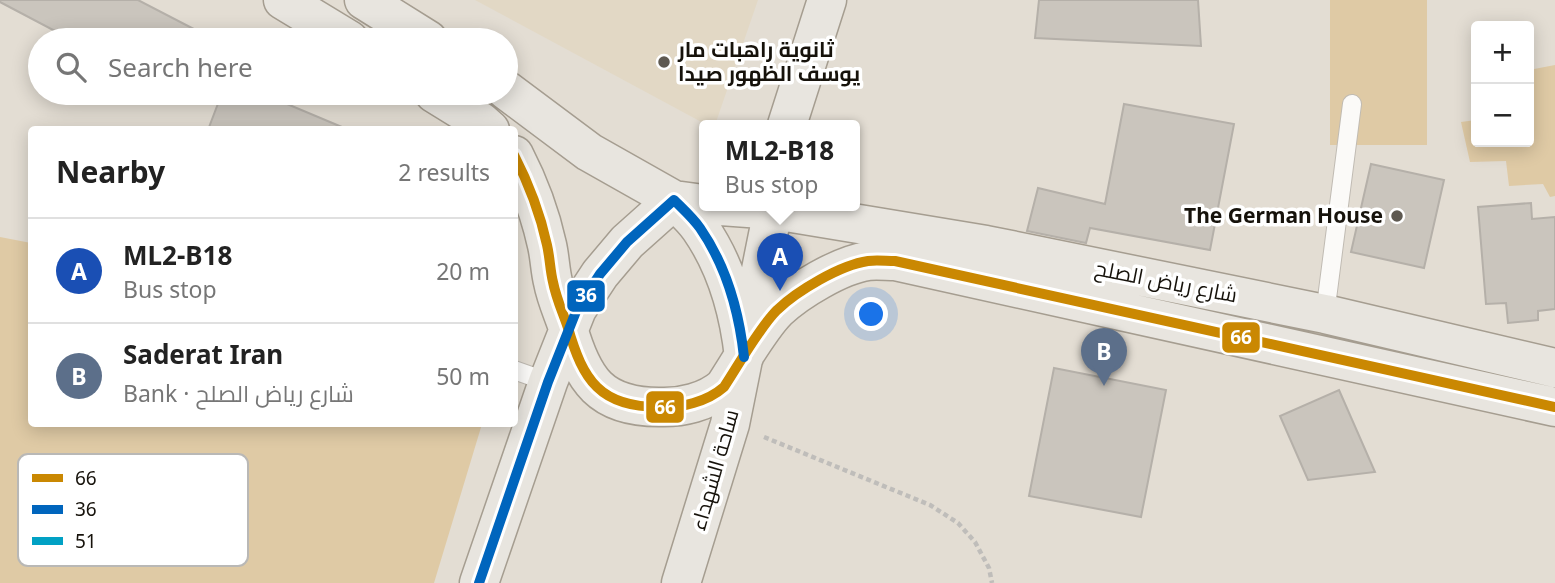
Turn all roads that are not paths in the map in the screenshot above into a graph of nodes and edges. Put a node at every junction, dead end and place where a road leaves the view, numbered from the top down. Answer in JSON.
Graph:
{"nodes":[{"id":1,"x":283,"y":0,"type":"edge"},
{"id":2,"x":364,"y":0,"type":"edge"},
{"id":3,"x":827,"y":0,"type":"edge"},
{"id":4,"x":329,"y":28,"type":"edge"},
{"id":5,"x":409,"y":28,"type":"edge"},
{"id":6,"x":518,"y":99,"type":"edge"},
{"id":7,"x":1352,"y":104,"type":"dead end"},
{"id":8,"x":453,"y":105,"type":"edge"},
{"id":9,"x":789,"y":120,"type":"edge"},
{"id":10,"x":485,"y":125,"type":"edge"},
{"id":11,"x":518,"y":163,"type":"edge"},
{"id":12,"x":699,"y":202,"type":"edge"},
{"id":13,"x":699,"y":207,"type":"edge"},
{"id":14,"x":704,"y":211,"type":"edge"},
{"id":15,"x":773,"y":211,"type":"edge"},
{"id":16,"x":791,"y":211,"type":"edge"},
{"id":17,"x":1325,"y":314,"type":"junction"},
{"id":18,"x":568,"y":328,"type":"junction"},
{"id":19,"x":744,"y":357,"type":"junction"},
{"id":20,"x":1555,"y":368,"type":"edge"},
{"id":21,"x":531,"y":376,"type":"edge"},
{"id":22,"x":1555,"y":407,"type":"edge"},
{"id":23,"x":480,"y":583,"type":"edge"},
{"id":24,"x":681,"y":583,"type":"edge"}],
"edges":[{"from":1,"to":4,"type":"main road"},
{"from":2,"to":5,"type":"main road"},
{"from":3,"to":9,"type":"main road"},
{"from":6,"to":12,"type":"main road"},
{"from":7,"to":17,"type":"lane"},
{"from":8,"to":10,"type":"main road"},
{"from":11,"to":18,"type":"main road","name":"ساحة الشهداء"},
{"from":13,"to":18,"type":"main road"},
{"from":14,"to":19,"type":"main road"},
{"from":15,"to":19,"type":"main road","name":"ساحة الشهداء"},
{"from":16,"to":17,"type":"main road","name":"شارع رياض الصلح"},
{"from":17,"to":20,"type":"main road","name":"شارع رياض الصلح"},
{"from":18,"to":19,"type":"main road","name":"ساحة الشهداء"},
{"from":18,"to":21,"type":"main road"},
{"from":19,"to":22,"type":"main road","name":"شارع رياض الصلح"},
{"from":19,"to":24,"type":"main road","name":"ساحة الشهداء"},
{"from":21,"to":23,"type":"main road"}]}
